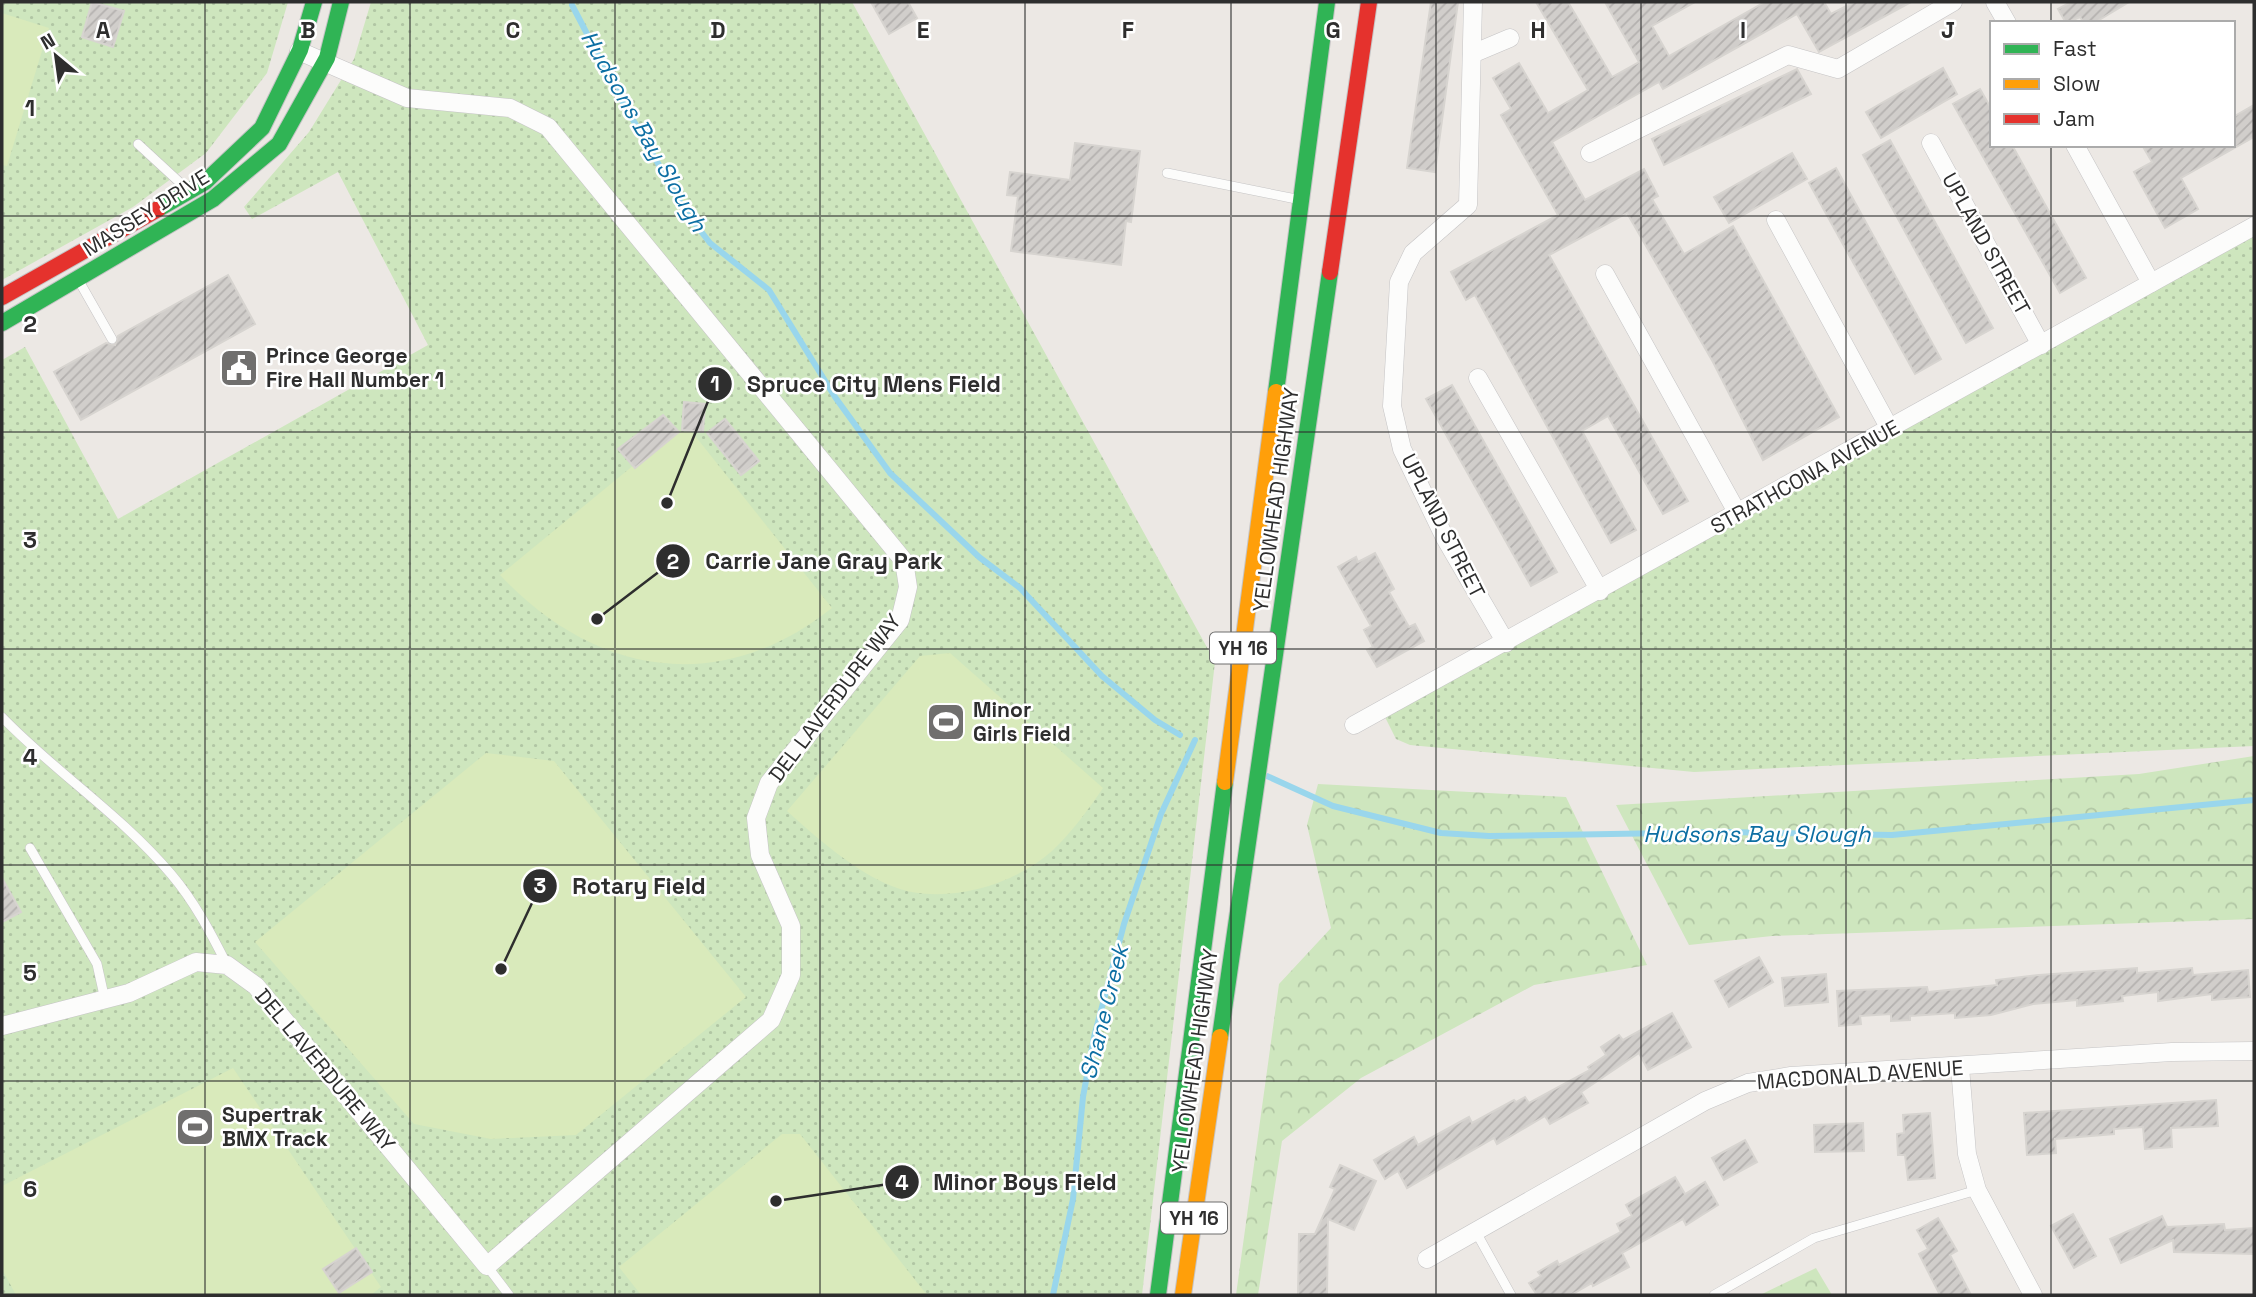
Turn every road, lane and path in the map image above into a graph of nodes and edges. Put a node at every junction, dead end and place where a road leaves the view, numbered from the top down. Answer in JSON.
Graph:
{"nodes":[{"id":1,"x":314,"y":2,"type":"edge"},
{"id":2,"x":341,"y":2,"type":"edge"},
{"id":3,"x":1327,"y":2,"type":"edge"},
{"id":4,"x":1369,"y":2,"type":"edge"},
{"id":5,"x":1474,"y":2,"type":"edge"},
{"id":6,"x":1953,"y":2,"type":"edge"},
{"id":7,"x":1995,"y":2,"type":"edge"},
{"id":8,"x":2006,"y":21,"type":"edge"},
{"id":9,"x":1510,"y":38,"type":"dead end"},
{"id":10,"x":299,"y":51,"type":"junction"},
{"id":11,"x":1472,"y":54,"type":"junction"},
{"id":12,"x":325,"y":61,"type":"junction"},
{"id":13,"x":1931,"y":143,"type":"dead end"},
{"id":14,"x":138,"y":144,"type":"dead end"},
{"id":15,"x":2076,"y":147,"type":"edge"},
{"id":16,"x":1590,"y":153,"type":"dead end"},
{"id":17,"x":1167,"y":173,"type":"dead end"},
{"id":18,"x":190,"y":191,"type":"junction"},
{"id":19,"x":1301,"y":200,"type":"junction"},
{"id":20,"x":204,"y":205,"type":"junction"},
{"id":21,"x":1776,"y":220,"type":"dead end"},
{"id":22,"x":2254,"y":226,"type":"edge"},
{"id":23,"x":68,"y":261,"type":"junction"},
{"id":24,"x":1605,"y":274,"type":"dead end"},
{"id":25,"x":78,"y":279,"type":"junction"},
{"id":26,"x":2151,"y":284,"type":"junction"},
{"id":27,"x":2,"y":297,"type":"edge"},
{"id":28,"x":2,"y":323,"type":"edge"},
{"id":29,"x":113,"y":339,"type":"dead end"},
{"id":30,"x":2041,"y":345,"type":"junction"},
{"id":31,"x":1478,"y":378,"type":"dead end"},
{"id":32,"x":1890,"y":429,"type":"junction"},
{"id":33,"x":1738,"y":514,"type":"junction"},
{"id":34,"x":1600,"y":591,"type":"junction"},
{"id":35,"x":1506,"y":643,"type":"junction"},
{"id":36,"x":2,"y":717,"type":"edge"},
{"id":37,"x":1354,"y":725,"type":"dead end"},
{"id":38,"x":30,"y":848,"type":"dead end"},
{"id":39,"x":227,"y":965,"type":"junction"},
{"id":40,"x":105,"y":1000,"type":"junction"},
{"id":41,"x":2,"y":1026,"type":"edge"},
{"id":42,"x":2254,"y":1051,"type":"edge"},
{"id":43,"x":1959,"y":1067,"type":"junction"},
{"id":44,"x":1977,"y":1190,"type":"junction"},
{"id":45,"x":1476,"y":1232,"type":"junction"},
{"id":46,"x":1427,"y":1259,"type":"dead end"},
{"id":47,"x":487,"y":1266,"type":"junction"},
{"id":48,"x":509,"y":1295,"type":"edge"},
{"id":49,"x":1158,"y":1295,"type":"edge"},
{"id":50,"x":1183,"y":1295,"type":"edge"},
{"id":51,"x":1511,"y":1295,"type":"edge"},
{"id":52,"x":1714,"y":1295,"type":"edge"},
{"id":53,"x":2033,"y":1295,"type":"edge"}],
"edges":[{"from":1,"to":10,"type":"main road","name":"MASSEY DRIVE"},
{"from":2,"to":12,"type":"main road","name":"MASSEY DRIVE"},
{"from":3,"to":19,"type":"main road","name":"YELLOWHEAD HIGHWAY","number":"YH 16"},
{"from":4,"to":50,"type":"main road","name":"YELLOWHEAD HIGHWAY","number":"YH 16"},
{"from":5,"to":11,"type":"street","name":"UPLAND STREET"},
{"from":6,"to":16,"type":"street"},
{"from":7,"to":8,"type":"street"},
{"from":9,"to":11,"type":"street"},
{"from":10,"to":12,"type":"street","name":"DEL LAVERDURE WAY"},
{"from":10,"to":18,"type":"main road","name":"MASSEY DRIVE"},
{"from":11,"to":35,"type":"street","name":"UPLAND STREET"},
{"from":12,"to":20,"type":"main road","name":"MASSEY DRIVE"},
{"from":12,"to":47,"type":"street","name":"DEL LAVERDURE WAY"},
{"from":13,"to":30,"type":"street","name":"UPLAND STREET"},
{"from":14,"to":18,"type":"lane"},
{"from":15,"to":26,"type":"street"},
{"from":17,"to":19,"type":"lane"},
{"from":18,"to":20,"type":"lane"},
{"from":18,"to":23,"type":"main road","name":"MASSEY DRIVE"},
{"from":19,"to":49,"type":"main road","name":"YELLOWHEAD HIGHWAY","number":"YH 16"},
{"from":20,"to":25,"type":"main road","name":"MASSEY DRIVE"},
{"from":21,"to":32,"type":"street"},
{"from":22,"to":26,"type":"street","name":"STRATHCONA AVENUE"},
{"from":23,"to":25,"type":"main road"},
{"from":23,"to":27,"type":"main road","name":"MASSEY DRIVE"},
{"from":24,"to":33,"type":"street"},
{"from":25,"to":28,"type":"main road","name":"MASSEY DRIVE"},
{"from":25,"to":29,"type":"lane"},
{"from":26,"to":30,"type":"street","name":"STRATHCONA AVENUE"},
{"from":30,"to":32,"type":"street","name":"STRATHCONA AVENUE"},
{"from":31,"to":34,"type":"street"},
{"from":32,"to":33,"type":"street","name":"STRATHCONA AVENUE"},
{"from":33,"to":34,"type":"street","name":"STRATHCONA AVENUE"},
{"from":34,"to":35,"type":"street","name":"STRATHCONA AVENUE"},
{"from":35,"to":37,"type":"street","name":"STRATHCONA AVENUE"},
{"from":36,"to":39,"type":"lane"},
{"from":38,"to":40,"type":"lane"},
{"from":39,"to":40,"type":"street"},
{"from":39,"to":47,"type":"street","name":"DEL LAVERDURE WAY"},
{"from":40,"to":41,"type":"street"},
{"from":42,"to":43,"type":"street","name":"MACDONALD AVENUE"},
{"from":43,"to":44,"type":"street"},
{"from":43,"to":45,"type":"street","name":"MACDONALD AVENUE"},
{"from":44,"to":52,"type":"lane"},
{"from":44,"to":53,"type":"street"},
{"from":45,"to":46,"type":"street","name":"MACDONALD AVENUE"},
{"from":45,"to":51,"type":"lane"},
{"from":47,"to":48,"type":"lane","name":"DEL LAVERDURE WAY"}]}
